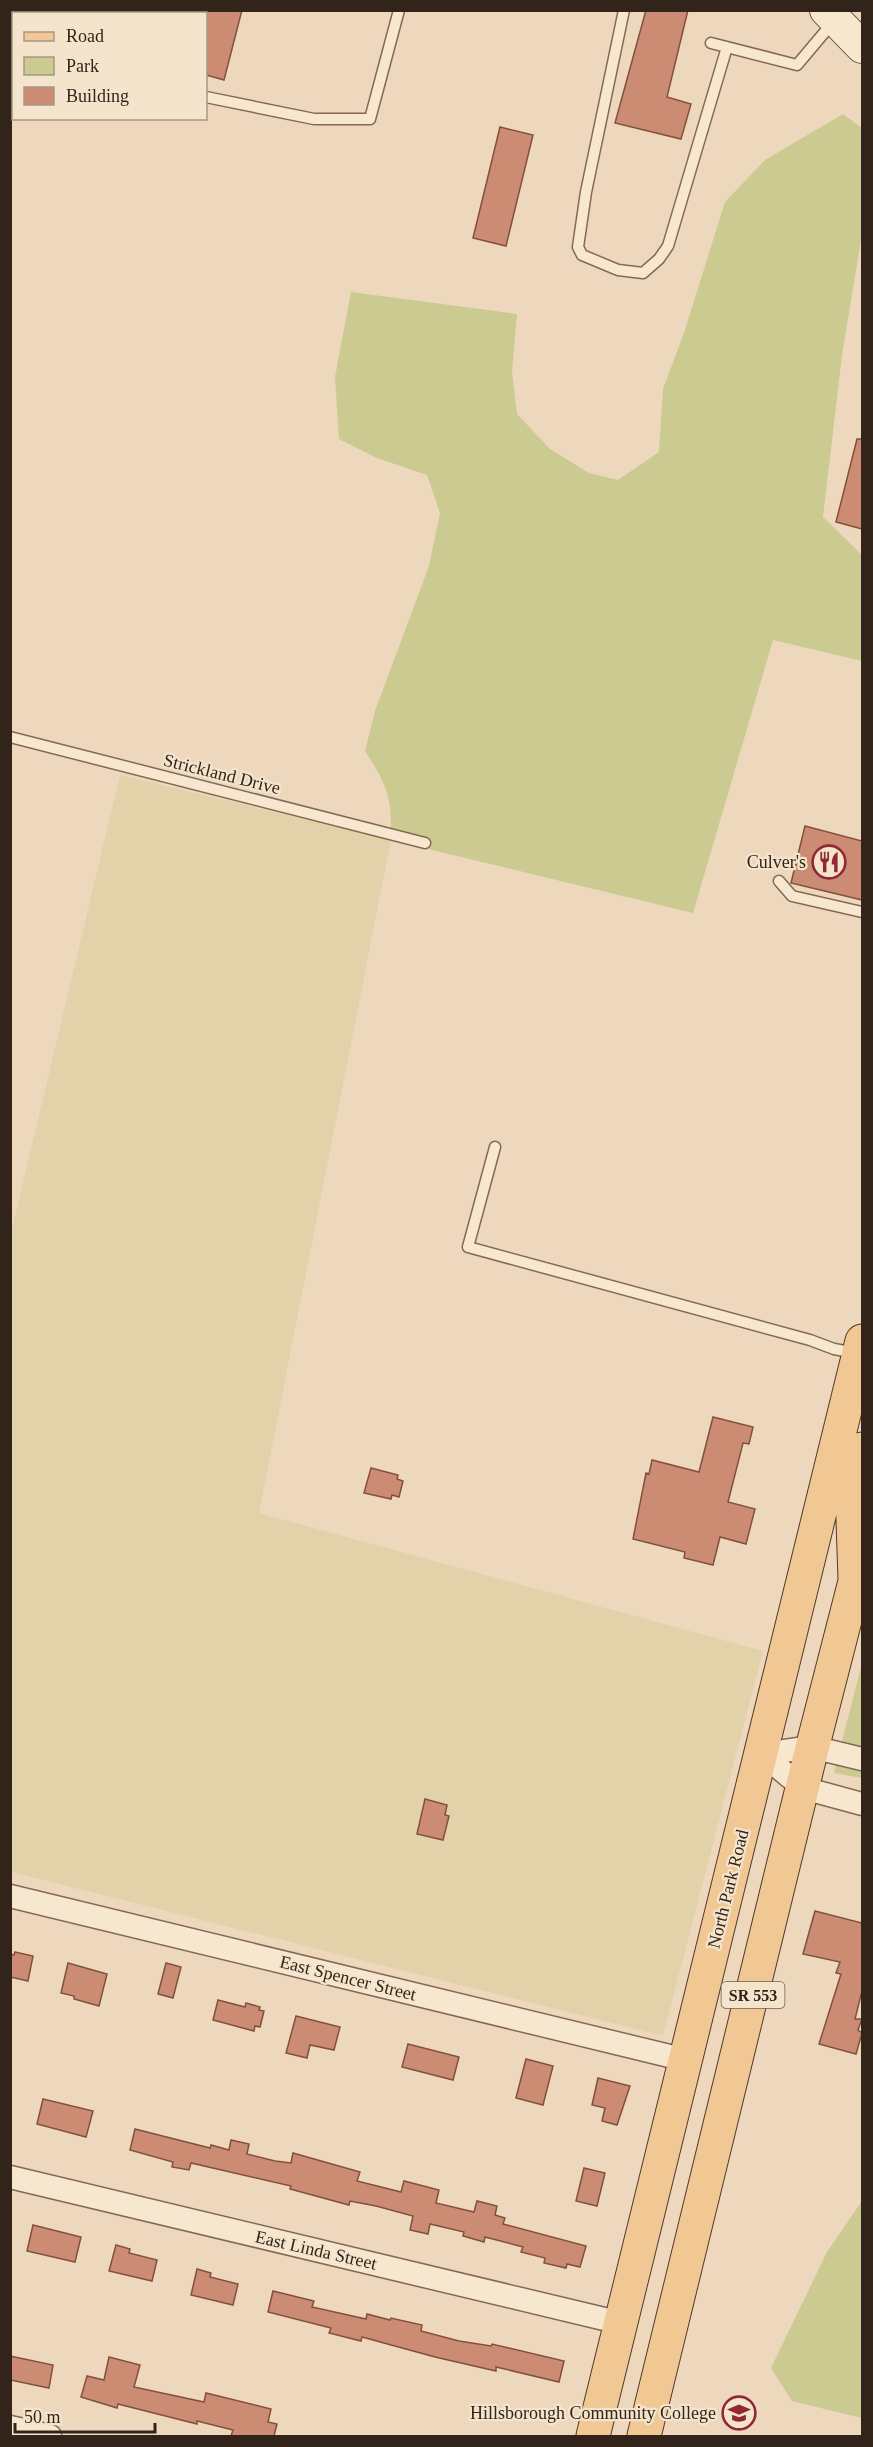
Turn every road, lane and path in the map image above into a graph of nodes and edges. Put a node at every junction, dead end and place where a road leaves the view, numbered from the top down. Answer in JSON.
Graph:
{"nodes":[{"id":1,"x":399,"y":10,"type":"edge"},
{"id":2,"x":624,"y":10,"type":"edge"},
{"id":3,"x":831,"y":14,"type":"edge"},
{"id":4,"x":711,"y":44,"type":"dead end"},
{"id":5,"x":727,"y":47,"type":"junction"},
{"id":6,"x":862,"y":47,"type":"edge"},
{"id":7,"x":207,"y":97,"type":"edge"},
{"id":8,"x":10,"y":737,"type":"edge"},
{"id":9,"x":425,"y":843,"type":"dead end"},
{"id":10,"x":779,"y":881,"type":"dead end"},
{"id":11,"x":862,"y":912,"type":"edge"},
{"id":12,"x":495,"y":1147,"type":"dead end"},
{"id":13,"x":860,"y":1359,"type":"edge"},
{"id":14,"x":862,"y":1449,"type":"edge"},
{"id":15,"x":859,"y":1569,"type":"edge"},
{"id":16,"x":812,"y":1747,"type":"junction"},
{"id":17,"x":762,"y":1754,"type":"junction"},
{"id":18,"x":862,"y":1759,"type":"edge"},
{"id":19,"x":803,"y":1788,"type":"junction"},
{"id":20,"x":862,"y":1804,"type":"edge"},
{"id":21,"x":10,"y":1896,"type":"edge"},
{"id":22,"x":686,"y":2060,"type":"junction"},
{"id":23,"x":10,"y":2177,"type":"edge"},
{"id":24,"x":621,"y":2323,"type":"junction"},
{"id":25,"x":10,"y":2427,"type":"edge"},
{"id":26,"x":50,"y":2436,"type":"edge"},
{"id":27,"x":593,"y":2436,"type":"edge"},
{"id":28,"x":644,"y":2436,"type":"edge"}],
"edges":[{"from":1,"to":7,"type":"lane"},
{"from":2,"to":5,"type":"lane"},
{"from":3,"to":5,"type":"lane"},
{"from":3,"to":6,"type":"street"},
{"from":4,"to":5,"type":"lane"},
{"from":8,"to":9,"type":"lane","name":"Strickland Drive"},
{"from":10,"to":11,"type":"lane"},
{"from":12,"to":13,"type":"lane"},
{"from":13,"to":17,"type":"main road","name":"North Park Road","number":"SR 553"},
{"from":14,"to":15,"type":"main road"},
{"from":15,"to":16,"type":"main road","number":"SR 553"},
{"from":16,"to":17,"type":"street"},
{"from":16,"to":18,"type":"street"},
{"from":16,"to":19,"type":"main road","number":"SR 553"},
{"from":17,"to":19,"type":"street"},
{"from":17,"to":22,"type":"main road","name":"North Park Road","number":"SR 553"},
{"from":19,"to":20,"type":"street"},
{"from":19,"to":28,"type":"main road","number":"SR 553"},
{"from":21,"to":22,"type":"street","name":"East Spencer Street"},
{"from":22,"to":24,"type":"main road","name":"North Park Road","number":"SR 553"},
{"from":23,"to":24,"type":"street","name":"East Linda Street"},
{"from":24,"to":27,"type":"main road","name":"North Park Road","number":"SR 553"},
{"from":25,"to":26,"type":"street"}]}
